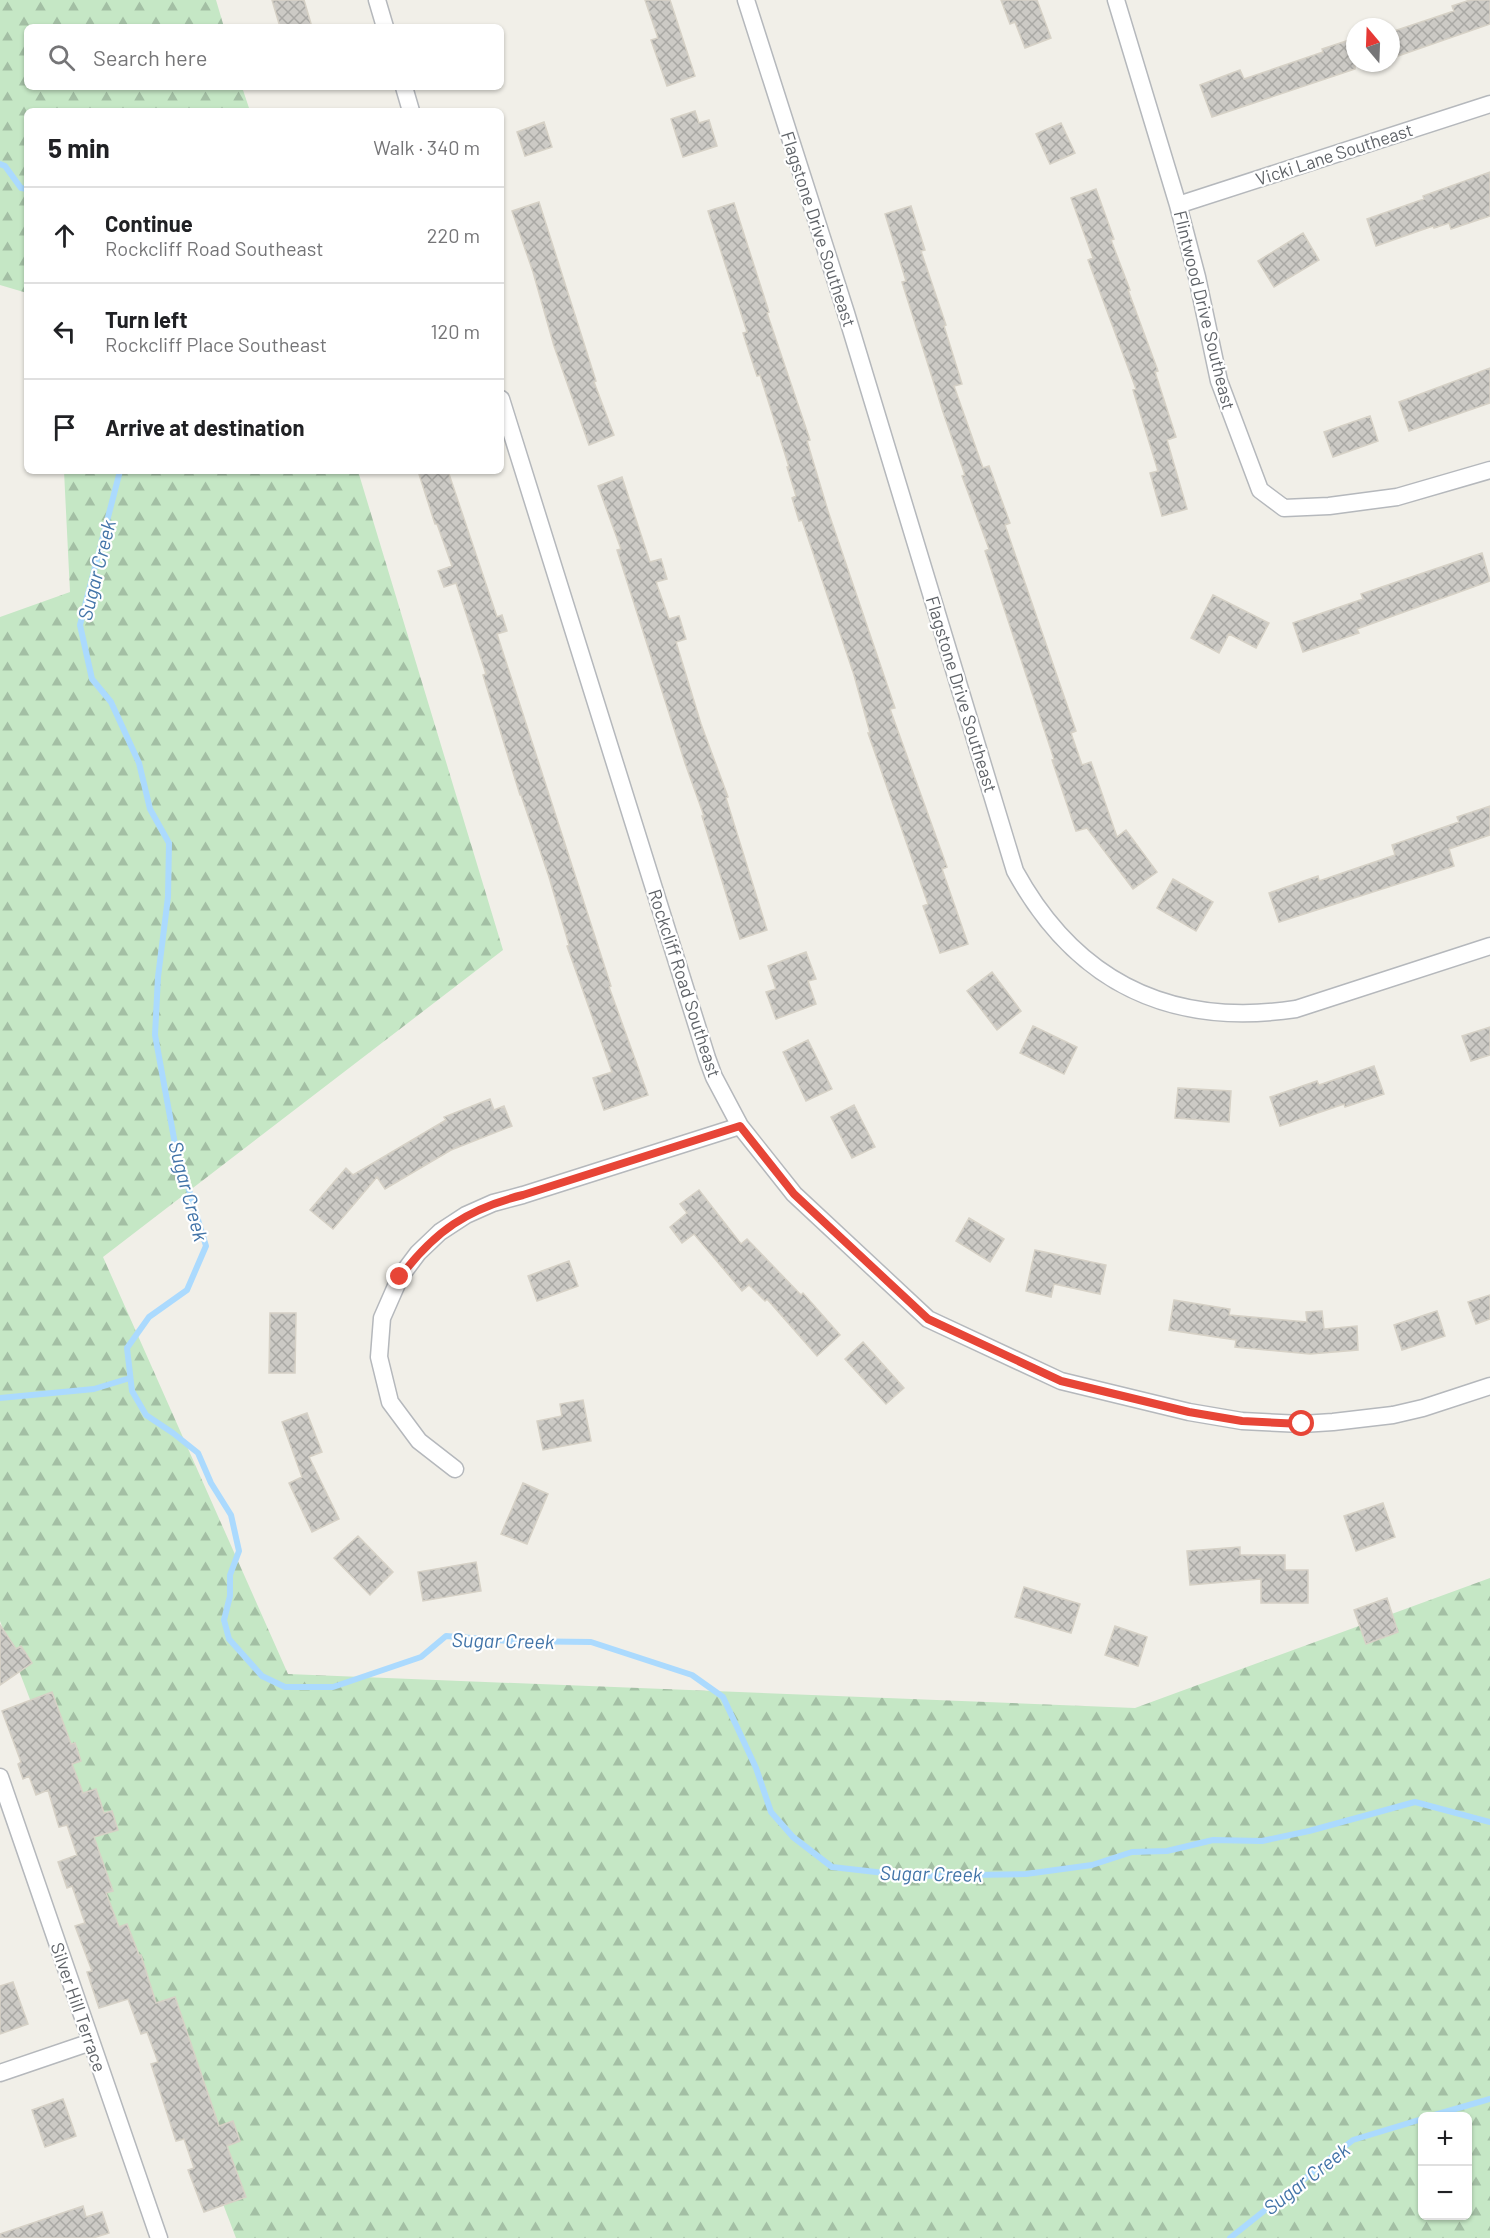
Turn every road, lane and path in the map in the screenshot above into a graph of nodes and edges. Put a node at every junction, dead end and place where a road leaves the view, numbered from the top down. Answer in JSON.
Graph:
{"nodes":[{"id":1,"x":377,"y":0,"type":"edge"},
{"id":2,"x":746,"y":0,"type":"edge"},
{"id":3,"x":1116,"y":0,"type":"edge"},
{"id":4,"x":384,"y":24,"type":"edge"},
{"id":5,"x":405,"y":90,"type":"edge"},
{"id":6,"x":1490,"y":104,"type":"edge"},
{"id":7,"x":410,"y":108,"type":"edge"},
{"id":8,"x":1178,"y":205,"type":"junction"},
{"id":9,"x":504,"y":409,"type":"edge"},
{"id":10,"x":1490,"y":470,"type":"edge"},
{"id":11,"x":1490,"y":946,"type":"edge"},
{"id":12,"x":740,"y":1126,"type":"junction"},
{"id":13,"x":1490,"y":1386,"type":"edge"},
{"id":14,"x":455,"y":1469,"type":"dead end"},
{"id":15,"x":0,"y":1777,"type":"edge"},
{"id":16,"x":8,"y":1825,"type":"edge"},
{"id":17,"x":92,"y":2043,"type":"junction"},
{"id":18,"x":0,"y":2073,"type":"edge"},
{"id":19,"x":159,"y":2238,"type":"edge"}],
"edges":[{"from":1,"to":4,"type":"street"},
{"from":2,"to":11,"type":"street","name":"Flagstone Drive Southeast"},
{"from":3,"to":8,"type":"street","name":"Flintwood Drive Southeast"},
{"from":5,"to":7,"type":"street"},
{"from":6,"to":8,"type":"street","name":"Vicki Lane Southeast"},
{"from":8,"to":10,"type":"street","name":"Flintwood Drive Southeast"},
{"from":9,"to":12,"type":"street","name":"Rockcliff Road Southeast"},
{"from":12,"to":13,"type":"street","name":"Rockcliff Road Southeast"},
{"from":12,"to":14,"type":"street"},
{"from":15,"to":16,"type":"street","name":"Silver Hill Terrace"},
{"from":16,"to":17,"type":"street","name":"Silver Hill Terrace"},
{"from":17,"to":18,"type":"street"},
{"from":17,"to":19,"type":"street","name":"Silver Hill Terrace"}]}
